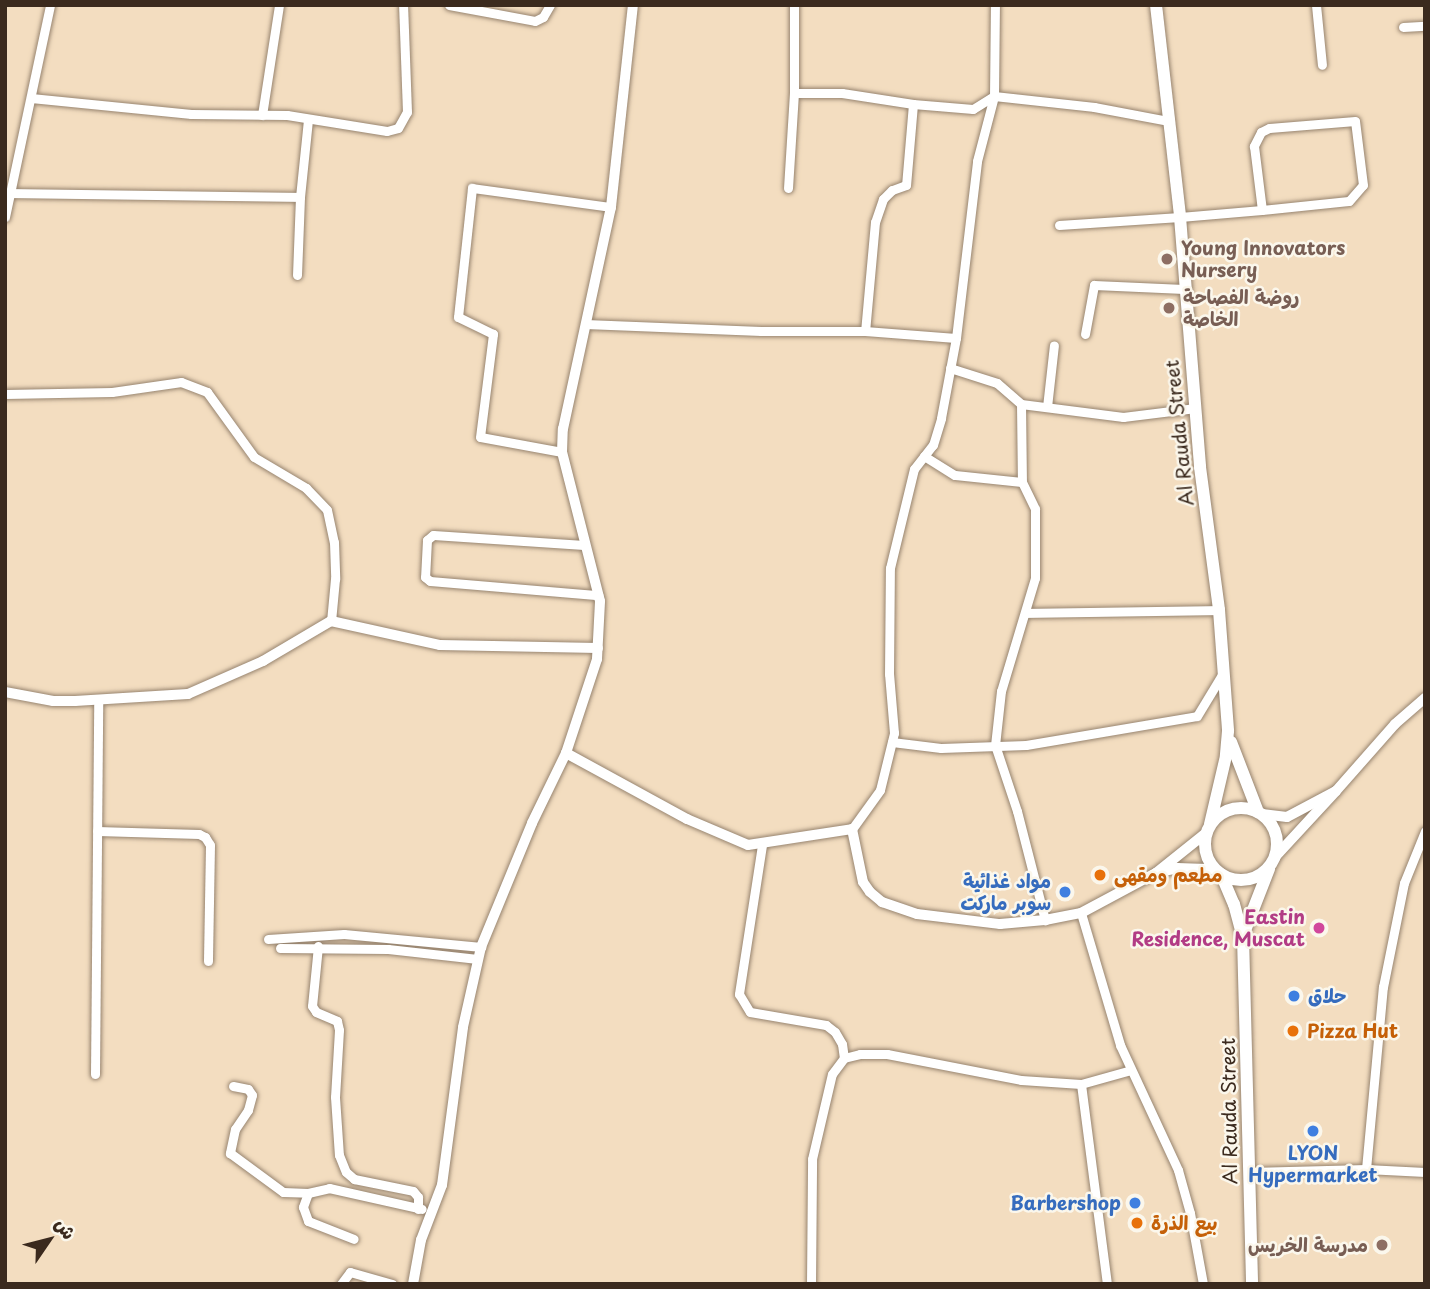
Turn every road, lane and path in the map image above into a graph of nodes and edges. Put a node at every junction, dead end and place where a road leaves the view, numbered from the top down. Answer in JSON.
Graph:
{"nodes":[{"id":1,"x":50,"y":5,"type":"edge"},
{"id":2,"x":279,"y":5,"type":"edge"},
{"id":3,"x":403,"y":5,"type":"edge"},
{"id":4,"x":449,"y":5,"type":"edge"},
{"id":5,"x":550,"y":5,"type":"edge"},
{"id":6,"x":634,"y":5,"type":"edge"},
{"id":7,"x":794,"y":5,"type":"edge"},
{"id":8,"x":995,"y":5,"type":"edge"},
{"id":9,"x":1156,"y":5,"type":"edge"},
{"id":10,"x":1316,"y":5,"type":"edge"},
{"id":11,"x":1425,"y":26,"type":"edge"},
{"id":12,"x":1403,"y":27,"type":"dead end"},
{"id":13,"x":1322,"y":65,"type":"dead end"},
{"id":14,"x":794,"y":93,"type":"junction"},
{"id":15,"x":994,"y":96,"type":"junction"},
{"id":16,"x":31,"y":98,"type":"junction"},
{"id":17,"x":913,"y":104,"type":"junction"},
{"id":18,"x":262,"y":115,"type":"junction"},
{"id":19,"x":308,"y":119,"type":"junction"},
{"id":20,"x":1168,"y":121,"type":"junction"},
{"id":21,"x":788,"y":188,"type":"dead end"},
{"id":22,"x":11,"y":193,"type":"junction"},
{"id":23,"x":300,"y":197,"type":"junction"},
{"id":24,"x":611,"y":207,"type":"junction"},
{"id":25,"x":1262,"y":210,"type":"junction"},
{"id":26,"x":5,"y":217,"type":"edge"},
{"id":27,"x":1180,"y":217,"type":"junction"},
{"id":28,"x":1059,"y":225,"type":"dead end"},
{"id":29,"x":298,"y":275,"type":"dead end"},
{"id":30,"x":1184,"y":289,"type":"junction"},
{"id":31,"x":585,"y":324,"type":"junction"},
{"id":32,"x":865,"y":331,"type":"junction"},
{"id":33,"x":1085,"y":334,"type":"dead end"},
{"id":34,"x":956,"y":338,"type":"junction"},
{"id":35,"x":1055,"y":345,"type":"dead end"},
{"id":36,"x":950,"y":368,"type":"junction"},
{"id":37,"x":5,"y":394,"type":"edge"},
{"id":38,"x":1021,"y":404,"type":"junction"},
{"id":39,"x":1047,"y":407,"type":"junction"},
{"id":40,"x":1195,"y":408,"type":"junction"},
{"id":41,"x":562,"y":452,"type":"junction"},
{"id":42,"x":924,"y":456,"type":"junction"},
{"id":43,"x":1022,"y":482,"type":"junction"},
{"id":44,"x":584,"y":545,"type":"junction"},
{"id":45,"x":598,"y":595,"type":"junction"},
{"id":46,"x":1219,"y":610,"type":"junction"},
{"id":47,"x":1026,"y":613,"type":"junction"},
{"id":48,"x":331,"y":621,"type":"junction"},
{"id":49,"x":598,"y":648,"type":"junction"},
{"id":50,"x":1223,"y":673,"type":"junction"},
{"id":51,"x":5,"y":692,"type":"edge"},
{"id":52,"x":1425,"y":698,"type":"edge"},
{"id":53,"x":98,"y":700,"type":"junction"},
{"id":54,"x":1228,"y":731,"type":"junction"},
{"id":55,"x":892,"y":742,"type":"junction"},
{"id":56,"x":995,"y":745,"type":"junction"},
{"id":57,"x":566,"y":754,"type":"junction"},
{"id":58,"x":1336,"y":791,"type":"junction"},
{"id":59,"x":1260,"y":813,"type":"junction"},
{"id":60,"x":1208,"y":828,"type":"junction"},
{"id":61,"x":852,"y":829,"type":"junction"},
{"id":62,"x":97,"y":831,"type":"junction"},
{"id":63,"x":1425,"y":831,"type":"edge"},
{"id":64,"x":762,"y":845,"type":"junction"},
{"id":65,"x":1272,"y":861,"type":"junction"},
{"id":66,"x":1218,"y":872,"type":"junction"},
{"id":67,"x":1156,"y":873,"type":"junction"},
{"id":68,"x":1081,"y":913,"type":"junction"},
{"id":69,"x":1045,"y":920,"type":"junction"},
{"id":70,"x":1243,"y":937,"type":"junction"},
{"id":71,"x":268,"y":939,"type":"dead end"},
{"id":72,"x":318,"y":946,"type":"junction"},
{"id":73,"x":481,"y":947,"type":"junction"},
{"id":74,"x":280,"y":948,"type":"dead end"},
{"id":75,"x":477,"y":959,"type":"junction"},
{"id":76,"x":208,"y":961,"type":"dead end"},
{"id":77,"x":844,"y":1058,"type":"junction"},
{"id":78,"x":1131,"y":1070,"type":"junction"},
{"id":79,"x":95,"y":1074,"type":"dead end"},
{"id":80,"x":1081,"y":1084,"type":"junction"},
{"id":81,"x":233,"y":1086,"type":"dead end"},
{"id":82,"x":1366,"y":1169,"type":"junction"},
{"id":83,"x":1250,"y":1172,"type":"junction"},
{"id":84,"x":1425,"y":1172,"type":"edge"},
{"id":85,"x":308,"y":1192,"type":"junction"},
{"id":86,"x":418,"y":1209,"type":"junction"},
{"id":87,"x":434,"y":1212,"type":"junction"},
{"id":88,"x":354,"y":1239,"type":"dead end"},
{"id":89,"x":341,"y":1284,"type":"edge"},
{"id":90,"x":392,"y":1284,"type":"edge"},
{"id":91,"x":413,"y":1284,"type":"edge"},
{"id":92,"x":811,"y":1284,"type":"edge"},
{"id":93,"x":1107,"y":1284,"type":"edge"},
{"id":94,"x":1203,"y":1284,"type":"edge"},
{"id":95,"x":1252,"y":1284,"type":"edge"}],
"edges":[{"from":1,"to":16,"type":"street"},
{"from":2,"to":18,"type":"street"},
{"from":3,"to":19,"type":"street"},
{"from":4,"to":5,"type":"street"},
{"from":6,"to":24,"type":"street"},
{"from":7,"to":14,"type":"street"},
{"from":8,"to":15,"type":"street"},
{"from":9,"to":20,"type":"main road","name":"Al Rauda Street"},
{"from":10,"to":13,"type":"street"},
{"from":11,"to":12,"type":"street"},
{"from":14,"to":17,"type":"street"},
{"from":14,"to":21,"type":"street"},
{"from":15,"to":17,"type":"street"},
{"from":15,"to":20,"type":"street"},
{"from":15,"to":34,"type":"street"},
{"from":16,"to":18,"type":"street"},
{"from":16,"to":22,"type":"street"},
{"from":17,"to":32,"type":"street"},
{"from":18,"to":19,"type":"street"},
{"from":19,"to":23,"type":"street"},
{"from":20,"to":27,"type":"main road","name":"Al Rauda Street"},
{"from":22,"to":23,"type":"street"},
{"from":22,"to":26,"type":"street"},
{"from":23,"to":29,"type":"street"},
{"from":24,"to":31,"type":"street"},
{"from":24,"to":41,"type":"street"},
{"from":25,"to":25,"type":"street"},
{"from":25,"to":27,"type":"street"},
{"from":27,"to":28,"type":"street"},
{"from":27,"to":30,"type":"main road","name":"Al Rauda Street"},
{"from":30,"to":33,"type":"street"},
{"from":30,"to":40,"type":"main road","name":"Al Rauda Street"},
{"from":31,"to":32,"type":"street"},
{"from":31,"to":41,"type":"street"},
{"from":32,"to":34,"type":"street"},
{"from":34,"to":36,"type":"street"},
{"from":35,"to":39,"type":"street"},
{"from":36,"to":38,"type":"street"},
{"from":36,"to":42,"type":"street"},
{"from":37,"to":48,"type":"street"},
{"from":38,"to":39,"type":"street"},
{"from":38,"to":43,"type":"street"},
{"from":39,"to":40,"type":"street"},
{"from":40,"to":46,"type":"main road","name":"Al Rauda Street"},
{"from":41,"to":44,"type":"street"},
{"from":42,"to":43,"type":"street"},
{"from":42,"to":55,"type":"street"},
{"from":43,"to":47,"type":"street"},
{"from":44,"to":45,"type":"street"},
{"from":44,"to":45,"type":"street"},
{"from":45,"to":49,"type":"street"},
{"from":46,"to":47,"type":"street"},
{"from":46,"to":50,"type":"main road","name":"Al Rauda Street"},
{"from":47,"to":56,"type":"street"},
{"from":48,"to":49,"type":"street"},
{"from":48,"to":53,"type":"street"},
{"from":49,"to":57,"type":"street"},
{"from":50,"to":54,"type":"main road","name":"Al Rauda Street"},
{"from":50,"to":56,"type":"street"},
{"from":51,"to":53,"type":"street"},
{"from":52,"to":58,"type":"street"},
{"from":53,"to":62,"type":"street"},
{"from":54,"to":59,"type":"main road","name":"Al Rauda Street"},
{"from":54,"to":60,"type":"main road","name":"Al Rauda Street"},
{"from":55,"to":56,"type":"street"},
{"from":55,"to":61,"type":"street"},
{"from":56,"to":69,"type":"street"},
{"from":57,"to":64,"type":"street"},
{"from":57,"to":73,"type":"street"},
{"from":58,"to":59,"type":"street"},
{"from":58,"to":65,"type":"street"},
{"from":59,"to":60,"type":"main road"},
{"from":59,"to":65,"type":"main road"},
{"from":60,"to":66,"type":"main road"},
{"from":60,"to":67,"type":"street"},
{"from":61,"to":64,"type":"street"},
{"from":61,"to":69,"type":"street"},
{"from":62,"to":76,"type":"street"},
{"from":62,"to":79,"type":"street"},
{"from":63,"to":82,"type":"street"},
{"from":64,"to":77,"type":"street"},
{"from":65,"to":66,"type":"main road"},
{"from":65,"to":70,"type":"main road","name":"Al Rauda Street"},
{"from":66,"to":67,"type":"street"},
{"from":66,"to":70,"type":"main road","name":"Al Rauda Street"},
{"from":67,"to":68,"type":"street"},
{"from":68,"to":69,"type":"street"},
{"from":68,"to":78,"type":"street"},
{"from":70,"to":83,"type":"main road","name":"Al Rauda Street"},
{"from":71,"to":73,"type":"street"},
{"from":72,"to":74,"type":"street"},
{"from":72,"to":75,"type":"street"},
{"from":72,"to":86,"type":"street"},
{"from":73,"to":75,"type":"street"},
{"from":75,"to":87,"type":"street"},
{"from":77,"to":80,"type":"street"},
{"from":77,"to":92,"type":"street"},
{"from":78,"to":80,"type":"street"},
{"from":78,"to":94,"type":"street"},
{"from":80,"to":93,"type":"street"},
{"from":81,"to":85,"type":"street"},
{"from":82,"to":83,"type":"street"},
{"from":82,"to":84,"type":"street"},
{"from":83,"to":95,"type":"main road","name":"Al Rauda Street"},
{"from":85,"to":86,"type":"street"},
{"from":85,"to":88,"type":"street"},
{"from":86,"to":87,"type":"street"},
{"from":87,"to":91,"type":"street"},
{"from":89,"to":90,"type":"street"}]}
